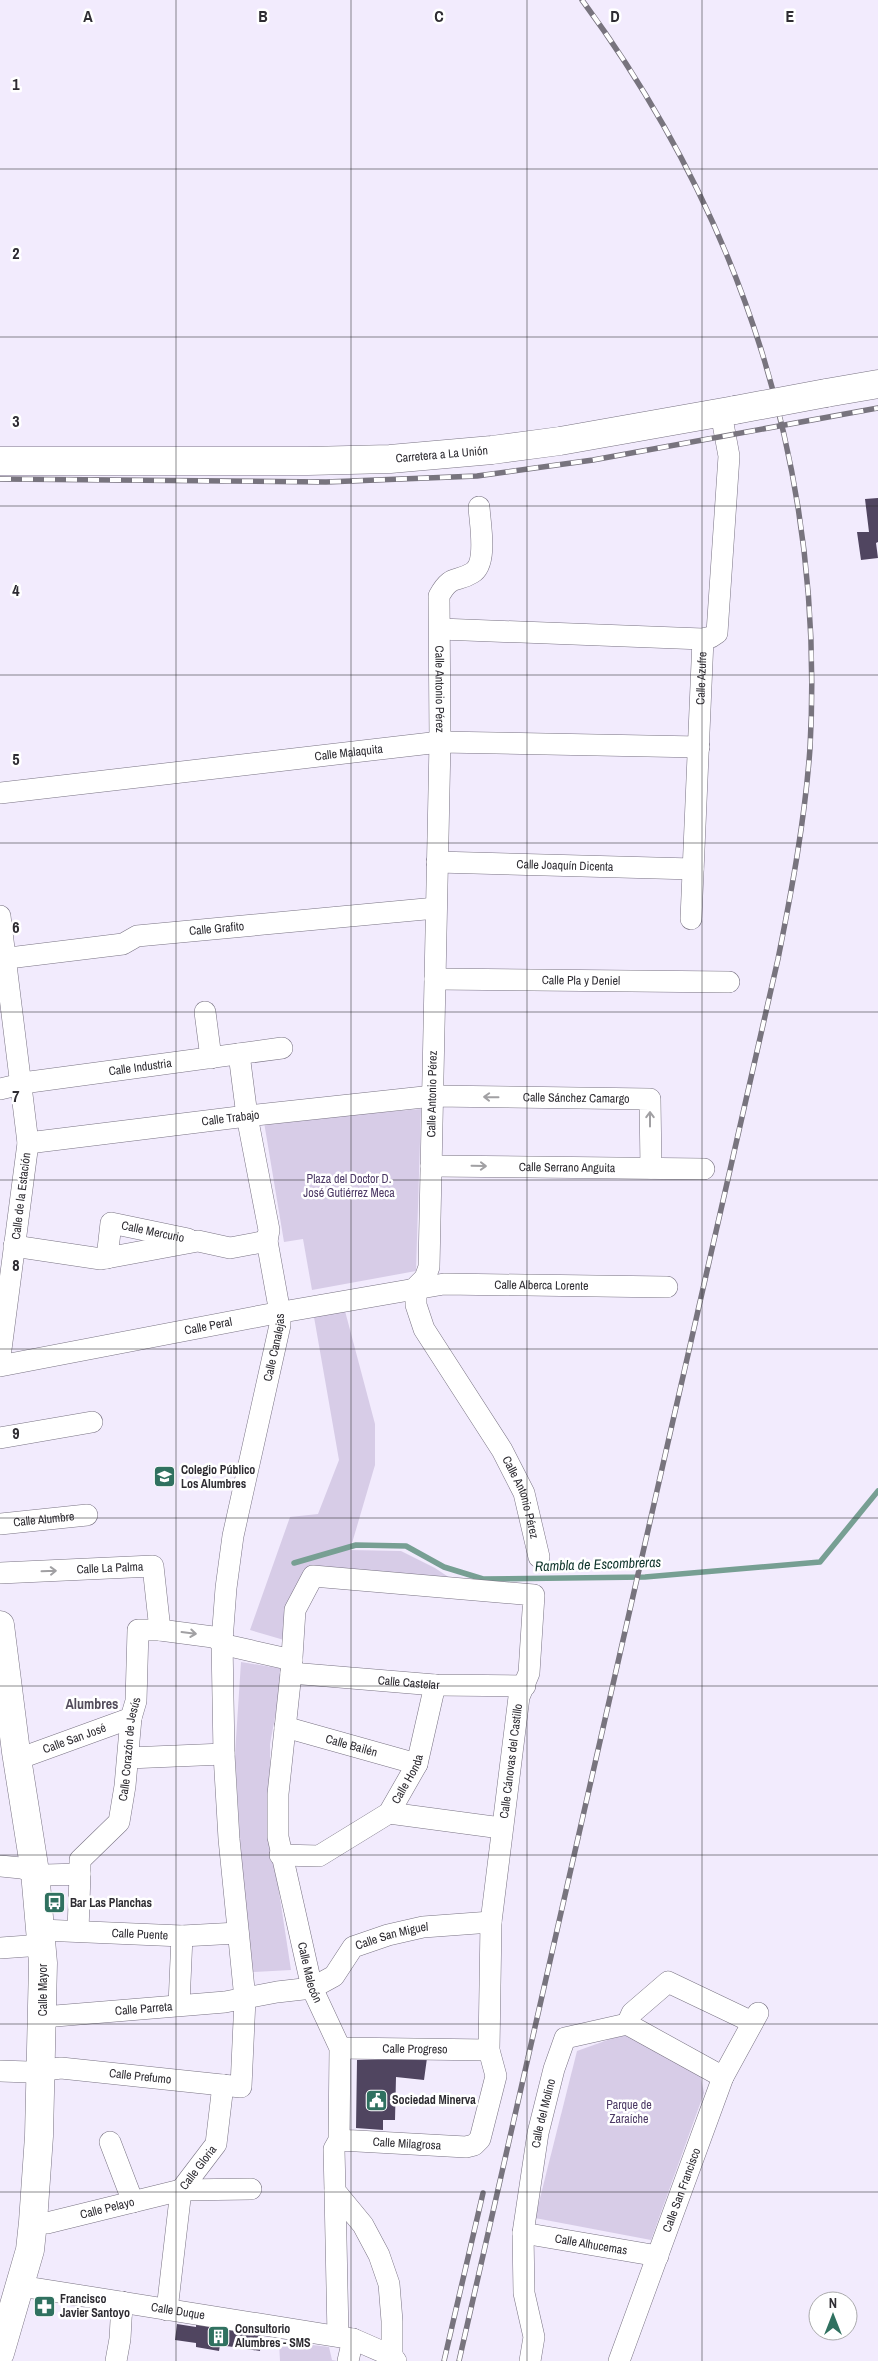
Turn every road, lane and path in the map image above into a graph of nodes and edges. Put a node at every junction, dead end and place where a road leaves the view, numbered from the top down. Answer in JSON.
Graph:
{"nodes":[{"id":1,"x":878,"y":384,"type":"edge"},
{"id":2,"x":728,"y":412,"type":"junction"},
{"id":3,"x":0,"y":461,"type":"edge"},
{"id":4,"x":479,"y":507,"type":"dead end"},
{"id":5,"x":440,"y":629,"type":"junction"},
{"id":6,"x":703,"y":639,"type":"junction"},
{"id":7,"x":440,"y":742,"type":"junction"},
{"id":8,"x":699,"y":747,"type":"junction"},
{"id":9,"x":0,"y":793,"type":"edge"},
{"id":10,"x":437,"y":862,"type":"junction"},
{"id":11,"x":693,"y":869,"type":"junction"},
{"id":12,"x":436,"y":908,"type":"junction"},
{"id":13,"x":0,"y":916,"type":"edge"},
{"id":14,"x":691,"y":919,"type":"dead end"},
{"id":15,"x":2,"y":959,"type":"edge"},
{"id":16,"x":435,"y":978,"type":"junction"},
{"id":17,"x":729,"y":982,"type":"dead end"},
{"id":18,"x":205,"y":1012,"type":"dead end"},
{"id":19,"x":282,"y":1048,"type":"dead end"},
{"id":20,"x":239,"y":1054,"type":"junction"},
{"id":21,"x":211,"y":1058,"type":"junction"},
{"id":22,"x":10,"y":1087,"type":"edge"},
{"id":23,"x":433,"y":1096,"type":"junction"},
{"id":24,"x":247,"y":1116,"type":"junction"},
{"id":25,"x":28,"y":1143,"type":"junction"},
{"id":26,"x":431,"y":1166,"type":"junction"},
{"id":27,"x":651,"y":1168,"type":"junction"},
{"id":28,"x":704,"y":1169,"type":"dead end"},
{"id":29,"x":10,"y":1241,"type":"edge"},
{"id":30,"x":198,"y":1241,"type":"junction"},
{"id":31,"x":267,"y":1241,"type":"junction"},
{"id":32,"x":107,"y":1258,"type":"junction"},
{"id":33,"x":416,"y":1287,"type":"junction"},
{"id":34,"x":667,"y":1287,"type":"dead end"},
{"id":35,"x":280,"y":1313,"type":"junction"},
{"id":36,"x":0,"y":1357,"type":"edge"},
{"id":37,"x":0,"y":1366,"type":"edge"},
{"id":38,"x":92,"y":1422,"type":"dead end"},
{"id":39,"x":0,"y":1438,"type":"edge"},
{"id":40,"x":87,"y":1515,"type":"dead end"},
{"id":41,"x":0,"y":1524,"type":"edge"},
{"id":42,"x":539,"y":1557,"type":"dead end"},
{"id":43,"x":0,"y":1573,"type":"edge"},
{"id":44,"x":313,"y":1576,"type":"joint"},
{"id":45,"x":0,"y":1624,"type":"edge"},
{"id":46,"x":160,"y":1630,"type":"junction"},
{"id":47,"x":222,"y":1641,"type":"junction"},
{"id":48,"x":292,"y":1666,"type":"junction"},
{"id":49,"x":435,"y":1685,"type":"junction"},
{"id":50,"x":525,"y":1686,"type":"junction"},
{"id":51,"x":131,"y":1718,"type":"junction"},
{"id":52,"x":285,"y":1727,"type":"junction"},
{"id":53,"x":224,"y":1754,"type":"junction"},
{"id":54,"x":11,"y":1755,"type":"edge"},
{"id":55,"x":128,"y":1758,"type":"junction"},
{"id":56,"x":418,"y":1764,"type":"junction"},
{"id":57,"x":389,"y":1813,"type":"junction"},
{"id":58,"x":501,"y":1828,"type":"junction"},
{"id":59,"x":280,"y":1854,"type":"junction"},
{"id":60,"x":0,"y":1866,"type":"edge"},
{"id":61,"x":35,"y":1872,"type":"junction"},
{"id":62,"x":80,"y":1874,"type":"junction"},
{"id":63,"x":491,"y":1922,"type":"junction"},
{"id":64,"x":78,"y":1931,"type":"junction"},
{"id":65,"x":238,"y":1933,"type":"junction"},
{"id":66,"x":182,"y":1936,"type":"junction"},
{"id":67,"x":42,"y":1937,"type":"junction"},
{"id":68,"x":0,"y":1948,"type":"edge"},
{"id":69,"x":312,"y":1988,"type":"junction"},
{"id":70,"x":244,"y":1999,"type":"junction"},
{"id":71,"x":179,"y":2005,"type":"junction"},
{"id":72,"x":43,"y":2017,"type":"junction"},
{"id":73,"x":627,"y":2024,"type":"junction"},
{"id":74,"x":340,"y":2048,"type":"junction"},
{"id":75,"x":489,"y":2050,"type":"junction"},
{"id":76,"x":41,"y":2070,"type":"junction"},
{"id":77,"x":0,"y":2071,"type":"edge"},
{"id":78,"x":723,"y":2077,"type":"junction"},
{"id":79,"x":232,"y":2086,"type":"junction"},
{"id":80,"x":339,"y":2140,"type":"junction"},
{"id":81,"x":110,"y":2142,"type":"dead end"},
{"id":82,"x":474,"y":2145,"type":"joint"},
{"id":83,"x":181,"y":2190,"type":"junction"},
{"id":84,"x":252,"y":2190,"type":"dead end"},
{"id":85,"x":335,"y":2191,"type":"junction"},
{"id":86,"x":132,"y":2202,"type":"junction"},
{"id":87,"x":33,"y":2222,"type":"junction"},
{"id":88,"x":523,"y":2233,"type":"junction"},
{"id":89,"x":658,"y":2256,"type":"junction"},
{"id":90,"x":20,"y":2286,"type":"junction"},
{"id":91,"x":122,"y":2302,"type":"junction"},
{"id":92,"x":167,"y":2310,"type":"junction"},
{"id":93,"x":346,"y":2338,"type":"junction"},
{"id":94,"x":0,"y":2353,"type":"edge"},
{"id":95,"x":394,"y":2358,"type":"edge"},
{"id":96,"x":116,"y":2361,"type":"edge"},
{"id":97,"x":348,"y":2361,"type":"edge"},
{"id":98,"x":530,"y":2361,"type":"edge"},
{"id":99,"x":619,"y":2361,"type":"edge"}],
"edges":[{"from":1,"to":2,"type":"main road","name":"Carretera a La Unión","bridge":true},
{"from":2,"to":3,"type":"main road","name":"Carretera a La Unión"},
{"from":2,"to":6,"type":"street"},
{"from":4,"to":5,"type":"street","name":"Calle Antonio Pérez"},
{"from":5,"to":6,"type":"street","name":"Calle Azufre"},
{"from":5,"to":7,"type":"street","name":"Calle Antonio Pérez"},
{"from":6,"to":8,"type":"street","name":"Calle Azufre"},
{"from":7,"to":8,"type":"street","name":"Calle Malaquita"},
{"from":7,"to":9,"type":"street","name":"Calle Malaquita"},
{"from":7,"to":10,"type":"street","name":"Calle Antonio Pérez"},
{"from":8,"to":11,"type":"street","name":"Calle Azufre"},
{"from":10,"to":11,"type":"street","name":"Calle Joaquín Dicenta"},
{"from":10,"to":12,"type":"street","name":"Calle Antonio Pérez"},
{"from":11,"to":14,"type":"street","name":"Calle Azufre"},
{"from":12,"to":15,"type":"street","name":"Calle Grafito"},
{"from":12,"to":16,"type":"street","name":"Calle Antonio Pérez"},
{"from":13,"to":15,"type":"street","name":"Calle de la Estación"},
{"from":15,"to":22,"type":"street","name":"Calle de la Estación"},
{"from":16,"to":17,"type":"street","name":"Calle Pla y Deniel"},
{"from":16,"to":23,"type":"street","name":"Calle Antonio Pérez"},
{"from":18,"to":21,"type":"street"},
{"from":19,"to":20,"type":"street","name":"Calle Industria"},
{"from":20,"to":21,"type":"street","name":"Calle Industria"},
{"from":20,"to":24,"type":"street","name":"Calle Canalejas"},
{"from":21,"to":22,"type":"street","name":"Calle Industria"},
{"from":22,"to":25,"type":"street","name":"Calle de la Estación"},
{"from":23,"to":24,"type":"street","name":"Calle Trabajo"},
{"from":23,"to":26,"type":"street","name":"Calle Antonio Pérez"},
{"from":27,"to":23,"type":"street","name":"Calle Sánchez Camargo","one_way":true},
{"from":24,"to":25,"type":"street","name":"Calle Trabajo"},
{"from":24,"to":31,"type":"street","name":"Calle Canalejas"},
{"from":25,"to":29,"type":"street","name":"Calle de la Estación"},
{"from":26,"to":27,"type":"street","name":"Calle Serrano Anguita","one_way":true},
{"from":26,"to":33,"type":"street","name":"Calle Antonio Pérez"},
{"from":27,"to":28,"type":"street","name":"Calle Serrano Anguita"},
{"from":29,"to":32,"type":"street","name":"Calle Mercurio"},
{"from":29,"to":36,"type":"street","name":"Calle de la Estación"},
{"from":30,"to":31,"type":"street","name":"Calle Mercurio"},
{"from":30,"to":32,"type":"street","name":"Calle Mercurio"},
{"from":30,"to":32,"type":"street","name":"Calle Mercurio"},
{"from":31,"to":35,"type":"street","name":"Calle Canalejas"},
{"from":33,"to":34,"type":"street","name":"Calle Alberca Lorente"},
{"from":33,"to":35,"type":"street","name":"Calle Peral"},
{"from":33,"to":42,"type":"street","name":"Calle Antonio Pérez"},
{"from":35,"to":37,"type":"street","name":"Calle Peral"},
{"from":35,"to":47,"type":"street","name":"Calle Canalejas"},
{"from":38,"to":39,"type":"street"},
{"from":40,"to":41,"type":"street","name":"Calle Alumbre"},
{"from":43,"to":46,"type":"street","name":"Calle La Palma","one_way":true},
{"from":44,"to":48,"type":"street","name":"Calle Malecón"},
{"from":44,"to":50,"type":"street","name":"Calle Cánovas del Castillo"},
{"from":45,"to":54,"type":"main road","name":"Calle Mayor"},
{"from":46,"to":47,"type":"street","one_way":true},
{"from":46,"to":51,"type":"street","name":"Calle Corazón de Jesús"},
{"from":47,"to":48,"type":"street","name":"Calle Castelar"},
{"from":47,"to":53,"type":"street"},
{"from":48,"to":49,"type":"street","name":"Calle Castelar"},
{"from":48,"to":52,"type":"street","name":"Calle Malecón"},
{"from":49,"to":50,"type":"street","name":"Calle Castelar"},
{"from":49,"to":56,"type":"street","name":"Calle Honda"},
{"from":50,"to":58,"type":"street","name":"Calle Cánovas del Castillo"},
{"from":51,"to":54,"type":"street","name":"Calle San José"},
{"from":51,"to":55,"type":"street","name":"Calle Corazón de Jesús"},
{"from":52,"to":56,"type":"street","name":"Calle Bailén"},
{"from":52,"to":59,"type":"street","name":"Calle Malecón"},
{"from":53,"to":55,"type":"street"},
{"from":53,"to":65,"type":"street"},
{"from":54,"to":61,"type":"main road","name":"Calle Mayor"},
{"from":55,"to":62,"type":"street","name":"Calle Corazón de Jesús"},
{"from":56,"to":57,"type":"street","name":"Calle Honda"},
{"from":57,"to":58,"type":"street"},
{"from":57,"to":59,"type":"street","name":"Calle Honda"},
{"from":58,"to":63,"type":"street","name":"Calle Cánovas del Castillo"},
{"from":59,"to":69,"type":"street","name":"Calle Malecón"},
{"from":60,"to":61,"type":"street"},
{"from":61,"to":62,"type":"street"},
{"from":61,"to":67,"type":"main road","name":"Calle Mayor"},
{"from":62,"to":64,"type":"street","name":"Calle Corazón de Jesús"},
{"from":63,"to":69,"type":"street","name":"Calle San Miguel"},
{"from":63,"to":75,"type":"street","name":"Calle Cánovas del Castillo"},
{"from":64,"to":66,"type":"street","name":"Calle Puente"},
{"from":64,"to":67,"type":"street","name":"Calle Puente"},
{"from":65,"to":66,"type":"street","name":"Calle Puente"},
{"from":65,"to":70,"type":"street"},
{"from":66,"to":71,"type":"street"},
{"from":67,"to":68,"type":"street","name":"Calle Puente"},
{"from":67,"to":72,"type":"main road","name":"Calle Mayor"},
{"from":69,"to":70,"type":"street","name":"Calle Parreta"},
{"from":69,"to":74,"type":"street","name":"Calle Malecón"},
{"from":70,"to":71,"type":"street","name":"Calle Parreta"},
{"from":70,"to":79,"type":"street"},
{"from":71,"to":72,"type":"street","name":"Calle Parreta"},
{"from":72,"to":76,"type":"main road","name":"Calle Mayor"},
{"from":73,"to":78,"type":"street"},
{"from":73,"to":78,"type":"street","name":"Calle San Francisco"},
{"from":73,"to":88,"type":"street","name":"Calle del Molino"},
{"from":74,"to":75,"type":"street","name":"Calle Progreso"},
{"from":74,"to":80,"type":"street","name":"Calle Malecón"},
{"from":75,"to":82,"type":"street","name":"Calle Cánovas del Castillo"},
{"from":76,"to":77,"type":"street","name":"Calle Prefumo"},
{"from":76,"to":79,"type":"street","name":"Calle Prefumo"},
{"from":76,"to":87,"type":"main road","name":"Calle Mayor"},
{"from":78,"to":89,"type":"street","name":"Calle San Francisco"},
{"from":79,"to":83,"type":"street","name":"Calle Gloria"},
{"from":80,"to":82,"type":"street","name":"Calle Milagrosa"},
{"from":80,"to":85,"type":"street","name":"Calle Malecón"},
{"from":81,"to":86,"type":"street"},
{"from":83,"to":84,"type":"street","name":"Calle Pelayo"},
{"from":83,"to":86,"type":"street","name":"Calle Pelayo"},
{"from":83,"to":92,"type":"street","name":"Calle Gloria"},
{"from":85,"to":93,"type":"street","name":"Calle Malecón"},
{"from":85,"to":95,"type":"street"},
{"from":86,"to":87,"type":"street","name":"Calle Pelayo"},
{"from":87,"to":90,"type":"main road","name":"Calle Mayor"},
{"from":88,"to":89,"type":"street","name":"Calle Alhucemas"},
{"from":88,"to":98,"type":"street","name":"Calle del Molino"},
{"from":89,"to":99,"type":"street","name":"Calle San Francisco"},
{"from":90,"to":91,"type":"street","name":"Calle Duque"},
{"from":90,"to":94,"type":"main road","name":"Calle Mayor"},
{"from":91,"to":92,"type":"street","name":"Calle Duque"},
{"from":91,"to":96,"type":"street"},
{"from":92,"to":93,"type":"street","name":"Calle Duque"},
{"from":93,"to":95,"type":"street","name":"Calle Duque"},
{"from":93,"to":97,"type":"street","name":"Calle Malecón"}]}
